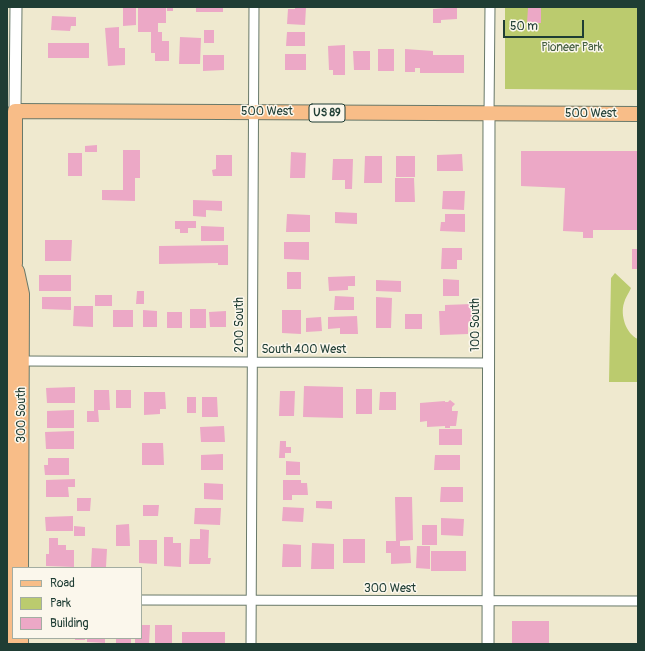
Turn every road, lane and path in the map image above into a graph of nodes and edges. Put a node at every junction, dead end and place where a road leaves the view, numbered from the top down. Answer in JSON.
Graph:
{"nodes":[{"id":1,"x":16,"y":7,"type":"edge"},
{"id":2,"x":254,"y":7,"type":"edge"},
{"id":3,"x":490,"y":7,"type":"edge"},
{"id":4,"x":15,"y":111,"type":"junction"},
{"id":5,"x":254,"y":112,"type":"junction"},
{"id":6,"x":490,"y":114,"type":"junction"},
{"id":7,"x":638,"y":114,"type":"edge"},
{"id":8,"x":13,"y":361,"type":"edge"},
{"id":9,"x":252,"y":362,"type":"junction"},
{"id":10,"x":489,"y":363,"type":"junction"},
{"id":11,"x":21,"y":567,"type":"edge"},
{"id":12,"x":7,"y":600,"type":"edge"},
{"id":13,"x":142,"y":600,"type":"edge"},
{"id":14,"x":252,"y":601,"type":"junction"},
{"id":15,"x":489,"y":601,"type":"junction"},
{"id":16,"x":638,"y":602,"type":"edge"},
{"id":17,"x":7,"y":644,"type":"edge"},
{"id":18,"x":251,"y":644,"type":"edge"},
{"id":19,"x":488,"y":644,"type":"edge"}],
"edges":[{"from":1,"to":4,"type":"street","name":"300 South"},
{"from":2,"to":5,"type":"street","name":"200 South"},
{"from":3,"to":6,"type":"street","name":"100 South"},
{"from":4,"to":5,"type":"main road","name":"500 West","number":"US 89"},
{"from":4,"to":8,"type":"main road","name":"300 South"},
{"from":5,"to":6,"type":"main road","name":"500 West","number":"US 89"},
{"from":5,"to":9,"type":"street","name":"200 South"},
{"from":6,"to":7,"type":"main road","name":"500 West","number":"US 89"},
{"from":6,"to":10,"type":"street","name":"100 South"},
{"from":8,"to":9,"type":"street","name":"South 400 West"},
{"from":8,"to":11,"type":"main road","name":"300 South"},
{"from":8,"to":12,"type":"main road","name":"300 South"},
{"from":9,"to":10,"type":"street","name":"South 400 West"},
{"from":9,"to":14,"type":"street","name":"200 South"},
{"from":10,"to":15,"type":"street","name":"100 South"},
{"from":12,"to":17,"type":"main road","name":"300 South"},
{"from":13,"to":14,"type":"street","name":"300 West"},
{"from":14,"to":15,"type":"street","name":"300 West"},
{"from":14,"to":18,"type":"street","name":"200 South"},
{"from":15,"to":16,"type":"street","name":"300 West"},
{"from":15,"to":19,"type":"street","name":"100 South"}]}
